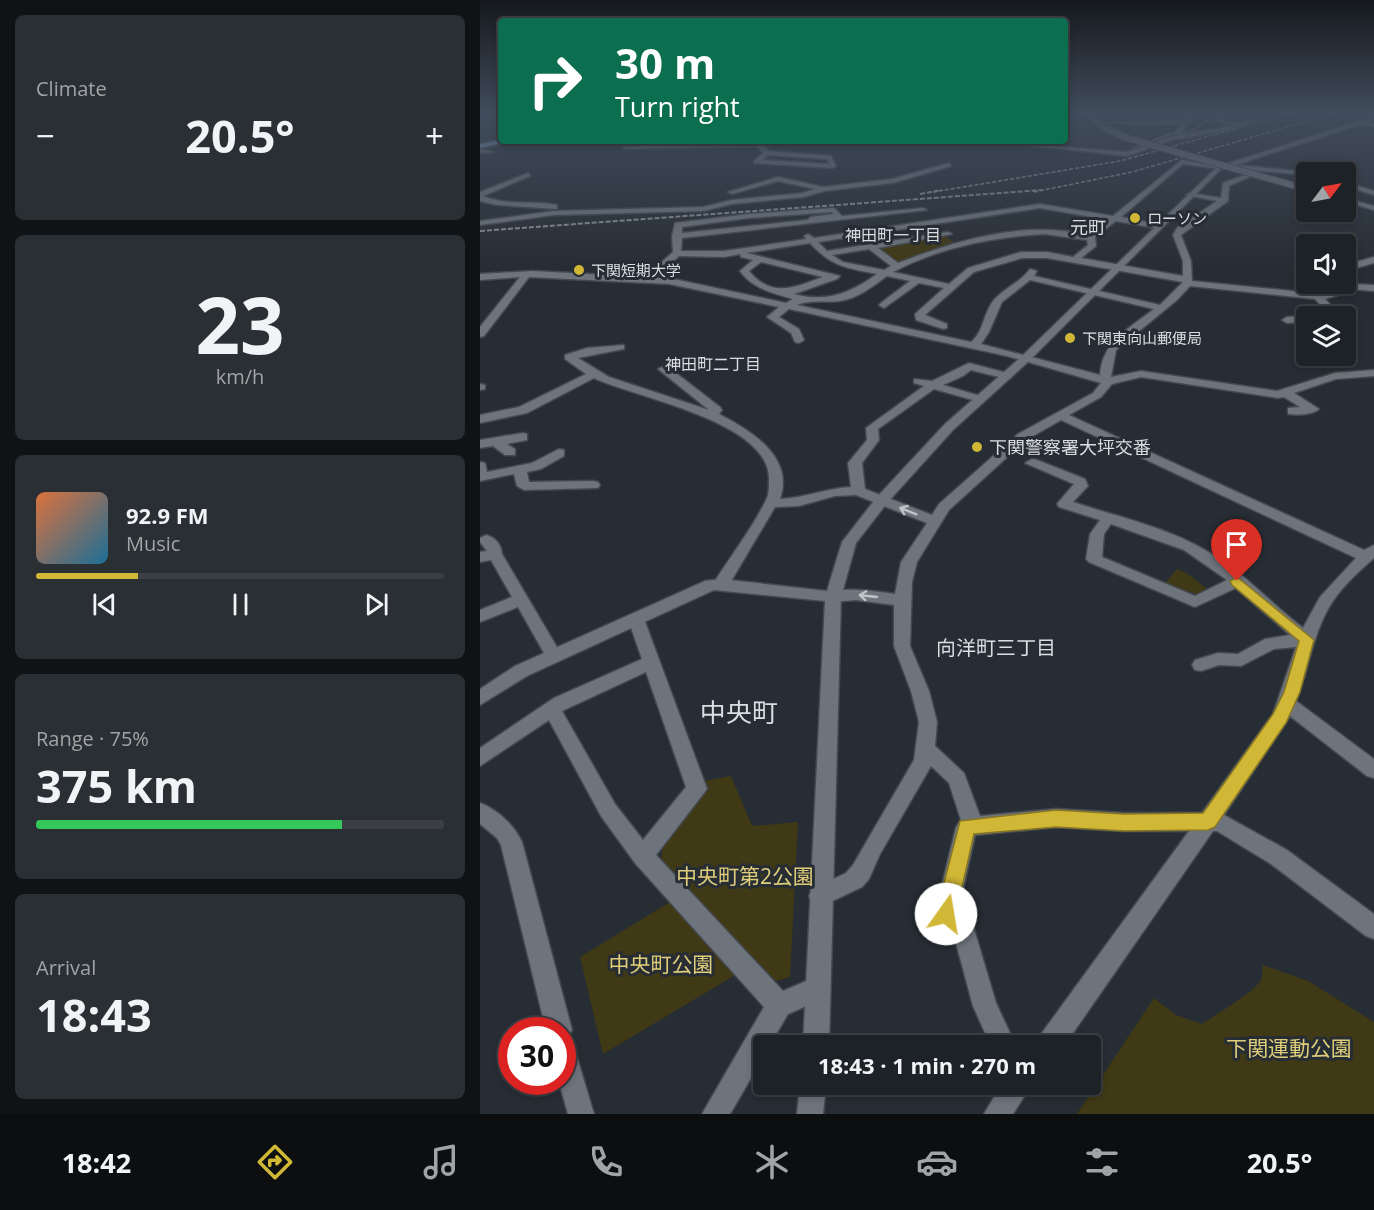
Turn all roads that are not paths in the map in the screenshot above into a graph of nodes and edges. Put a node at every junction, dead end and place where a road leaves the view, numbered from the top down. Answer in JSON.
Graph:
{"nodes":[{"id":1,"x":813,"y":165,"type":"edge"},
{"id":2,"x":833,"y":165,"type":"edge"},
{"id":3,"x":949,"y":165,"type":"dead end"},
{"id":4,"x":1178,"y":165,"type":"edge"},
{"id":5,"x":1212,"y":165,"type":"edge"},
{"id":6,"x":1222,"y":165,"type":"edge"},
{"id":7,"x":1225,"y":165,"type":"edge"},
{"id":8,"x":1222,"y":166,"type":"junction"},
{"id":9,"x":1257,"y":168,"type":"junction"},
{"id":10,"x":1296,"y":172,"type":"edge"},
{"id":11,"x":528,"y":175,"type":"dead end"},
{"id":12,"x":1296,"y":186,"type":"edge"},
{"id":13,"x":1356,"y":187,"type":"edge"},
{"id":14,"x":823,"y":189,"type":"junction"},
{"id":15,"x":732,"y":192,"type":"dead end"},
{"id":16,"x":1374,"y":193,"type":"edge"},
{"id":17,"x":1190,"y":195,"type":"junction"},
{"id":18,"x":480,"y":196,"type":"edge"},
{"id":19,"x":1064,"y":200,"type":"dead end"},
{"id":20,"x":1223,"y":200,"type":"junction"},
{"id":21,"x":1356,"y":203,"type":"edge"},
{"id":22,"x":1053,"y":207,"type":"junction"},
{"id":23,"x":1374,"y":208,"type":"edge"},
{"id":24,"x":924,"y":210,"type":"dead end"},
{"id":25,"x":561,"y":213,"type":"junction"},
{"id":26,"x":1113,"y":219,"type":"junction"},
{"id":27,"x":811,"y":222,"type":"junction"},
{"id":28,"x":933,"y":222,"type":"junction"},
{"id":29,"x":480,"y":223,"type":"edge"},
{"id":30,"x":797,"y":223,"type":"junction"},
{"id":31,"x":852,"y":226,"type":"dead end"},
{"id":32,"x":1157,"y":227,"type":"junction"},
{"id":33,"x":1179,"y":231,"type":"junction"},
{"id":34,"x":1057,"y":232,"type":"junction"},
{"id":35,"x":859,"y":233,"type":"junction"},
{"id":36,"x":948,"y":234,"type":"junction"},
{"id":37,"x":676,"y":236,"type":"junction"},
{"id":38,"x":1089,"y":237,"type":"junction"},
{"id":39,"x":813,"y":240,"type":"junction"},
{"id":40,"x":871,"y":246,"type":"junction"},
{"id":41,"x":962,"y":246,"type":"junction"},
{"id":42,"x":1048,"y":247,"type":"junction"},
{"id":43,"x":677,"y":253,"type":"junction"},
{"id":44,"x":732,"y":253,"type":"junction"},
{"id":45,"x":825,"y":254,"type":"junction"},
{"id":46,"x":760,"y":258,"type":"junction"},
{"id":47,"x":1074,"y":260,"type":"junction"},
{"id":48,"x":1374,"y":260,"type":"edge"},
{"id":49,"x":1356,"y":264,"type":"edge"},
{"id":50,"x":850,"y":267,"type":"junction"},
{"id":51,"x":897,"y":267,"type":"junction"},
{"id":52,"x":1117,"y":269,"type":"junction"},
{"id":53,"x":971,"y":270,"type":"junction"},
{"id":54,"x":526,"y":274,"type":"junction"},
{"id":55,"x":885,"y":274,"type":"junction"},
{"id":56,"x":480,"y":277,"type":"edge"},
{"id":57,"x":834,"y":277,"type":"junction"},
{"id":58,"x":649,"y":278,"type":"junction"},
{"id":59,"x":917,"y":280,"type":"junction"},
{"id":60,"x":1188,"y":281,"type":"junction"},
{"id":61,"x":951,"y":287,"type":"junction"},
{"id":62,"x":1356,"y":287,"type":"edge"},
{"id":63,"x":1374,"y":288,"type":"edge"},
{"id":64,"x":1093,"y":291,"type":"junction"},
{"id":65,"x":786,"y":294,"type":"junction"},
{"id":66,"x":1339,"y":294,"type":"edge"},
{"id":67,"x":1318,"y":297,"type":"junction"},
{"id":68,"x":799,"y":298,"type":"junction"},
{"id":69,"x":884,"y":305,"type":"dead end"},
{"id":70,"x":787,"y":306,"type":"junction"},
{"id":71,"x":1327,"y":306,"type":"edge"},
{"id":72,"x":1162,"y":308,"type":"junction"},
{"id":73,"x":1287,"y":320,"type":"dead end"},
{"id":74,"x":1296,"y":320,"type":"edge"},
{"id":75,"x":480,"y":334,"type":"edge"},
{"id":76,"x":941,"y":338,"type":"junction"},
{"id":77,"x":799,"y":340,"type":"dead end"},
{"id":78,"x":973,"y":345,"type":"junction"},
{"id":79,"x":620,"y":346,"type":"dead end"},
{"id":80,"x":1025,"y":359,"type":"junction"},
{"id":81,"x":664,"y":369,"type":"dead end"},
{"id":82,"x":1374,"y":373,"type":"edge"},
{"id":83,"x":594,"y":374,"type":"junction"},
{"id":84,"x":1007,"y":376,"type":"junction"},
{"id":85,"x":918,"y":381,"type":"dead end"},
{"id":86,"x":1107,"y":381,"type":"junction"},
{"id":87,"x":934,"y":386,"type":"junction"},
{"id":88,"x":1287,"y":394,"type":"junction"},
{"id":89,"x":980,"y":399,"type":"junction"},
{"id":90,"x":1292,"y":411,"type":"dead end"},
{"id":91,"x":709,"y":415,"type":"junction"},
{"id":92,"x":1061,"y":416,"type":"junction"},
{"id":93,"x":480,"y":419,"type":"edge"},
{"id":94,"x":523,"y":437,"type":"dead end"},
{"id":95,"x":497,"y":443,"type":"junction"},
{"id":96,"x":480,"y":444,"type":"edge"},
{"id":97,"x":510,"y":452,"type":"dead end"},
{"id":98,"x":559,"y":453,"type":"dead end"},
{"id":99,"x":1032,"y":463,"type":"dead end"},
{"id":100,"x":480,"y":466,"type":"edge"},
{"id":101,"x":519,"y":470,"type":"junction"},
{"id":102,"x":593,"y":484,"type":"dead end"},
{"id":103,"x":858,"y":491,"type":"junction"},
{"id":104,"x":882,"y":500,"type":"junction"},
{"id":105,"x":772,"y":503,"type":"junction"},
{"id":106,"x":1108,"y":518,"type":"junction"},
{"id":107,"x":935,"y":520,"type":"junction"},
{"id":108,"x":486,"y":540,"type":"dead end"},
{"id":109,"x":1370,"y":554,"type":"edge"},
{"id":110,"x":487,"y":555,"type":"edge"},
{"id":111,"x":1237,"y":581,"type":"junction"},
{"id":112,"x":721,"y":584,"type":"junction"},
{"id":113,"x":833,"y":597,"type":"junction"},
{"id":114,"x":520,"y":600,"type":"junction"},
{"id":115,"x":902,"y":600,"type":"junction"},
{"id":116,"x":480,"y":616,"type":"edge"},
{"id":117,"x":636,"y":619,"type":"junction"},
{"id":118,"x":1307,"y":640,"type":"junction"},
{"id":119,"x":550,"y":649,"type":"dead end"},
{"id":120,"x":652,"y":662,"type":"junction"},
{"id":121,"x":1201,"y":665,"type":"dead end"},
{"id":122,"x":480,"y":698,"type":"edge"},
{"id":123,"x":1287,"y":704,"type":"junction"},
{"id":124,"x":551,"y":708,"type":"junction"},
{"id":125,"x":925,"y":748,"type":"junction"},
{"id":126,"x":480,"y":758,"type":"edge"},
{"id":127,"x":1374,"y":770,"type":"edge"},
{"id":128,"x":480,"y":812,"type":"edge"},
{"id":129,"x":1208,"y":821,"type":"junction"},
{"id":130,"x":973,"y":826,"type":"junction"},
{"id":131,"x":643,"y":856,"type":"junction"},
{"id":132,"x":820,"y":897,"type":"junction"},
{"id":133,"x":1374,"y":928,"type":"edge"},
{"id":134,"x":818,"y":988,"type":"junction"},
{"id":135,"x":779,"y":1005,"type":"junction"},
{"id":136,"x":556,"y":1017,"type":"edge"},
{"id":137,"x":816,"y":1035,"type":"edge"},
{"id":138,"x":999,"y":1035,"type":"edge"},
{"id":139,"x":1056,"y":1035,"type":"edge"},
{"id":140,"x":576,"y":1095,"type":"edge"},
{"id":141,"x":812,"y":1095,"type":"edge"},
{"id":142,"x":1011,"y":1095,"type":"edge"},
{"id":143,"x":581,"y":1114,"type":"edge"},
{"id":144,"x":715,"y":1114,"type":"edge"},
{"id":145,"x":810,"y":1114,"type":"edge"},
{"id":146,"x":997,"y":1114,"type":"edge"}],
"edges":[{"from":1,"to":2,"type":"street"},
{"from":3,"to":14,"type":"street"},
{"from":4,"to":26,"type":"street"},
{"from":5,"to":8,"type":"street"},
{"from":6,"to":12,"type":"street","bridge":true},
{"from":7,"to":8,"type":"street"},
{"from":8,"to":9,"type":"street"},
{"from":8,"to":17,"type":"street"},
{"from":9,"to":10,"type":"street"},
{"from":9,"to":20,"type":"street"},
{"from":11,"to":18,"type":"street"},
{"from":13,"to":16,"type":"street"},
{"from":14,"to":15,"type":"street"},
{"from":14,"to":25,"type":"street"},
{"from":17,"to":20,"type":"street"},
{"from":17,"to":32,"type":"street"},
{"from":18,"to":25,"type":"street"},
{"from":19,"to":22,"type":"street"},
{"from":20,"to":33,"type":"street"},
{"from":21,"to":23,"type":"street"},
{"from":22,"to":26,"type":"street"},
{"from":22,"to":28,"type":"street"},
{"from":24,"to":27,"type":"street"},
{"from":25,"to":29,"type":"street"},
{"from":26,"to":32,"type":"street"},
{"from":26,"to":38,"type":"street"},
{"from":27,"to":30,"type":"street"},
{"from":27,"to":37,"type":"street"},
{"from":28,"to":35,"type":"street"},
{"from":28,"to":36,"type":"street"},
{"from":30,"to":37,"type":"street"},
{"from":30,"to":39,"type":"street"},
{"from":31,"to":35,"type":"street"},
{"from":32,"to":33,"type":"street"},
{"from":32,"to":52,"type":"street"},
{"from":33,"to":60,"type":"street"},
{"from":34,"to":38,"type":"street"},
{"from":34,"to":41,"type":"street"},
{"from":34,"to":42,"type":"street"},
{"from":35,"to":39,"type":"street"},
{"from":36,"to":40,"type":"street"},
{"from":36,"to":41,"type":"street"},
{"from":37,"to":43,"type":"street"},
{"from":38,"to":47,"type":"street"},
{"from":39,"to":44,"type":"street"},
{"from":39,"to":45,"type":"street"},
{"from":40,"to":45,"type":"street"},
{"from":40,"to":51,"type":"street"},
{"from":41,"to":51,"type":"street"},
{"from":41,"to":53,"type":"street"},
{"from":42,"to":47,"type":"street"},
{"from":42,"to":53,"type":"street"},
{"from":43,"to":44,"type":"street"},
{"from":43,"to":58,"type":"street"},
{"from":44,"to":46,"type":"street"},
{"from":45,"to":50,"type":"street"},
{"from":46,"to":57,"type":"street"},
{"from":46,"to":65,"type":"street"},
{"from":47,"to":52,"type":"street"},
{"from":48,"to":49,"type":"street"},
{"from":50,"to":55,"type":"street"},
{"from":50,"to":57,"type":"street"},
{"from":51,"to":55,"type":"street"},
{"from":52,"to":60,"type":"street"},
{"from":52,"to":64,"type":"street"},
{"from":53,"to":61,"type":"street"},
{"from":54,"to":56,"type":"street"},
{"from":54,"to":58,"type":"street"},
{"from":54,"to":75,"type":"street"},
{"from":55,"to":59,"type":"street"},
{"from":55,"to":68,"type":"street"},
{"from":57,"to":65,"type":"street"},
{"from":58,"to":70,"type":"street"},
{"from":59,"to":61,"type":"street"},
{"from":59,"to":69,"type":"street"},
{"from":60,"to":67,"type":"street"},
{"from":60,"to":72,"type":"street"},
{"from":61,"to":76,"type":"street"},
{"from":62,"to":63,"type":"street"},
{"from":64,"to":72,"type":"street"},
{"from":64,"to":78,"type":"street"},
{"from":64,"to":80,"type":"street"},
{"from":65,"to":68,"type":"street"},
{"from":66,"to":67,"type":"street"},
{"from":67,"to":71,"type":"street"},
{"from":68,"to":70,"type":"street"},
{"from":70,"to":76,"type":"street"},
{"from":70,"to":77,"type":"street"},
{"from":72,"to":86,"type":"street"},
{"from":73,"to":74,"type":"street"},
{"from":76,"to":78,"type":"street"},
{"from":78,"to":80,"type":"street"},
{"from":79,"to":83,"type":"street"},
{"from":80,"to":84,"type":"street"},
{"from":80,"to":86,"type":"street"},
{"from":81,"to":91,"type":"street"},
{"from":82,"to":88,"type":"street"},
{"from":83,"to":91,"type":"street"},
{"from":83,"to":93,"type":"street"},
{"from":84,"to":87,"type":"street"},
{"from":84,"to":89,"type":"street"},
{"from":85,"to":87,"type":"street"},
{"from":86,"to":88,"type":"street"},
{"from":86,"to":92,"type":"street"},
{"from":87,"to":89,"type":"street"},
{"from":87,"to":103,"type":"street"},
{"from":88,"to":90,"type":"street"},
{"from":89,"to":104,"type":"street"},
{"from":91,"to":105,"type":"street"},
{"from":92,"to":107,"type":"street"},
{"from":92,"to":109,"type":"street"},
{"from":94,"to":95,"type":"street"},
{"from":95,"to":96,"type":"street"},
{"from":95,"to":97,"type":"street"},
{"from":98,"to":101,"type":"street"},
{"from":99,"to":106,"type":"street"},
{"from":100,"to":101,"type":"street"},
{"from":101,"to":102,"type":"street"},
{"from":103,"to":104,"type":"street"},
{"from":103,"to":105,"type":"street"},
{"from":107,"to":104,"type":"street","one_way":true},
{"from":104,"to":113,"type":"street"},
{"from":105,"to":112,"type":"street"},
{"from":106,"to":111,"type":"street"},
{"from":106,"to":111,"type":"street"},
{"from":107,"to":115,"type":"street"},
{"from":108,"to":110,"type":"street"},
{"from":109,"to":118,"type":"street"},
{"from":110,"to":114,"type":"street"},
{"from":111,"to":118,"type":"street"},
{"from":112,"to":113,"type":"street"},
{"from":112,"to":117,"type":"street"},
{"from":115,"to":113,"type":"street","one_way":true},
{"from":113,"to":132,"type":"street"},
{"from":114,"to":116,"type":"street"},
{"from":114,"to":119,"type":"street"},
{"from":115,"to":125,"type":"street"},
{"from":117,"to":120,"type":"street"},
{"from":117,"to":122,"type":"street"},
{"from":118,"to":121,"type":"street"},
{"from":118,"to":123,"type":"street"},
{"from":120,"to":124,"type":"street"},
{"from":120,"to":131,"type":"street"},
{"from":123,"to":127,"type":"street"},
{"from":123,"to":129,"type":"street"},
{"from":124,"to":126,"type":"street"},
{"from":124,"to":131,"type":"street"},
{"from":125,"to":130,"type":"street"},
{"from":125,"to":132,"type":"street"},
{"from":128,"to":136,"type":"street"},
{"from":129,"to":130,"type":"street"},
{"from":129,"to":133,"type":"street"},
{"from":129,"to":139,"type":"street"},
{"from":130,"to":138,"type":"street"},
{"from":131,"to":135,"type":"street"},
{"from":132,"to":134,"type":"street"},
{"from":134,"to":135,"type":"street"},
{"from":134,"to":137,"type":"street"},
{"from":135,"to":144,"type":"street"},
{"from":140,"to":143,"type":"street"},
{"from":141,"to":145,"type":"street"},
{"from":142,"to":146,"type":"street"}]}
